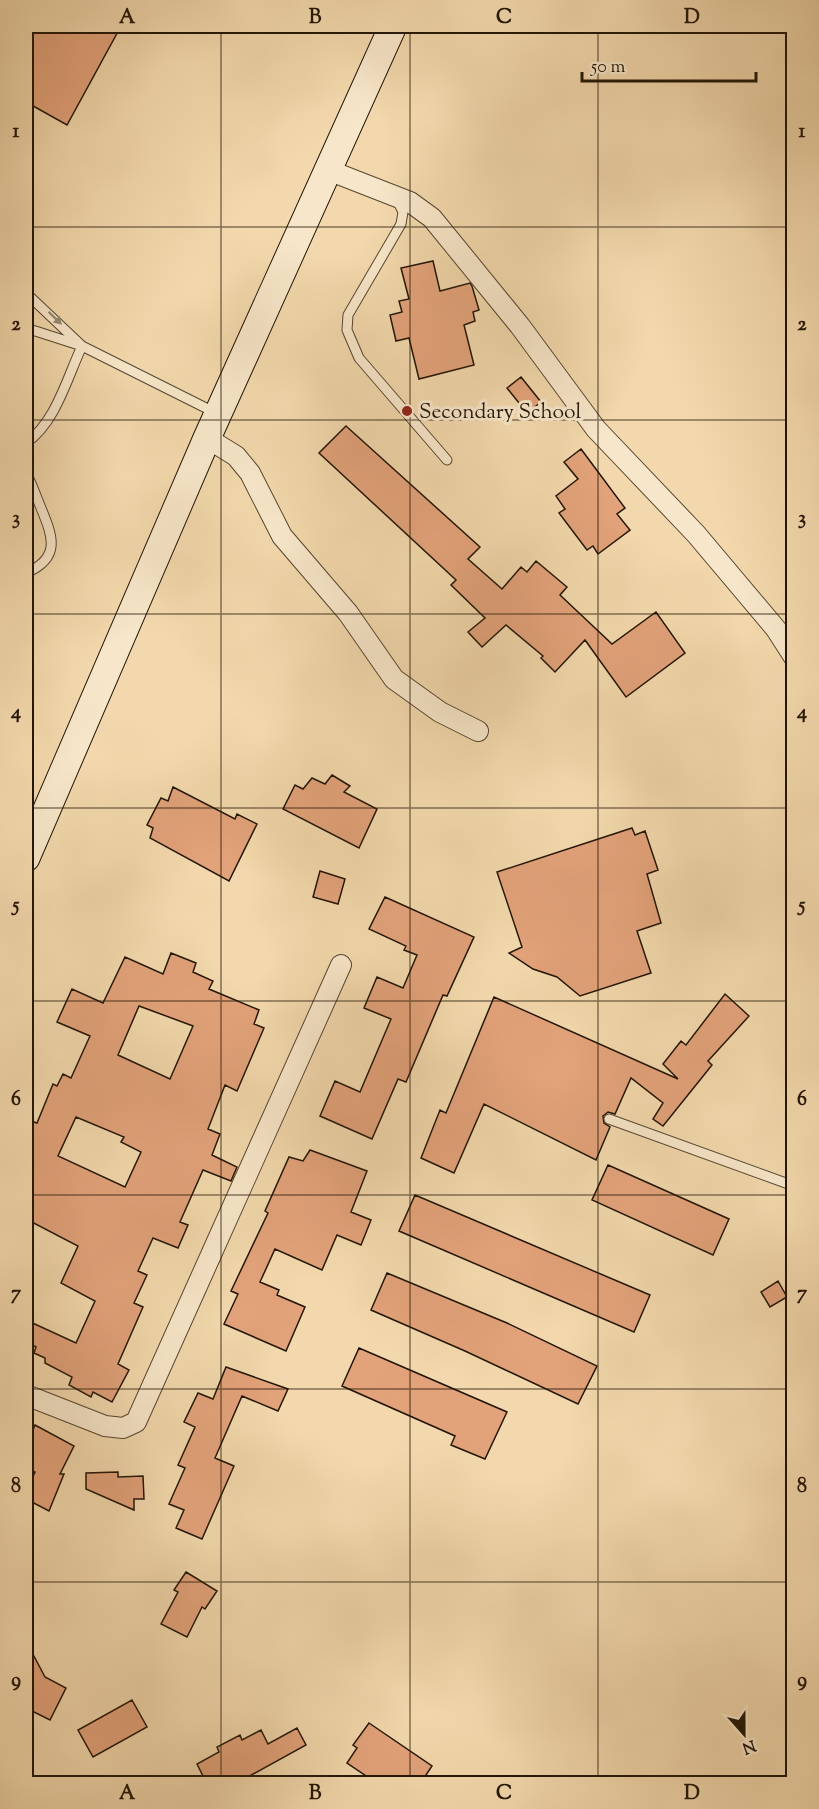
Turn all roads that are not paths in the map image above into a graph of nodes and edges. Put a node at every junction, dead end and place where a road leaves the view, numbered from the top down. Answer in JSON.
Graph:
{"nodes":[{"id":1,"x":393,"y":26,"type":"edge"},
{"id":2,"x":328,"y":170,"type":"junction"},
{"id":3,"x":393,"y":194,"type":"junction"},
{"id":4,"x":26,"y":293,"type":"edge"},
{"id":5,"x":26,"y":328,"type":"edge"},
{"id":6,"x":82,"y":346,"type":"junction"},
{"id":7,"x":213,"y":426,"type":"junction"},
{"id":8,"x":26,"y":443,"type":"edge"},
{"id":9,"x":447,"y":460,"type":"dead end"},
{"id":10,"x":26,"y":473,"type":"edge"},
{"id":11,"x":26,"y":573,"type":"edge"},
{"id":12,"x":794,"y":657,"type":"edge"},
{"id":13,"x":478,"y":731,"type":"dead end"},
{"id":14,"x":26,"y":858,"type":"edge"},
{"id":15,"x":341,"y":965,"type":"dead end"},
{"id":16,"x":609,"y":1119,"type":"dead end"},
{"id":17,"x":794,"y":1186,"type":"edge"},
{"id":18,"x":26,"y":1395,"type":"edge"}],
"edges":[{"from":1,"to":2,"type":"main road"},
{"from":2,"to":3,"type":"street"},
{"from":2,"to":7,"type":"main road"},
{"from":3,"to":9,"type":"lane"},
{"from":3,"to":12,"type":"street"},
{"from":4,"to":6,"type":"lane","one_way":true},
{"from":5,"to":6,"type":"lane"},
{"from":6,"to":7,"type":"lane"},
{"from":6,"to":8,"type":"lane"},
{"from":7,"to":13,"type":"street"},
{"from":7,"to":14,"type":"main road"},
{"from":10,"to":11,"type":"lane"},
{"from":15,"to":18,"type":"street"},
{"from":16,"to":17,"type":"lane"}]}
